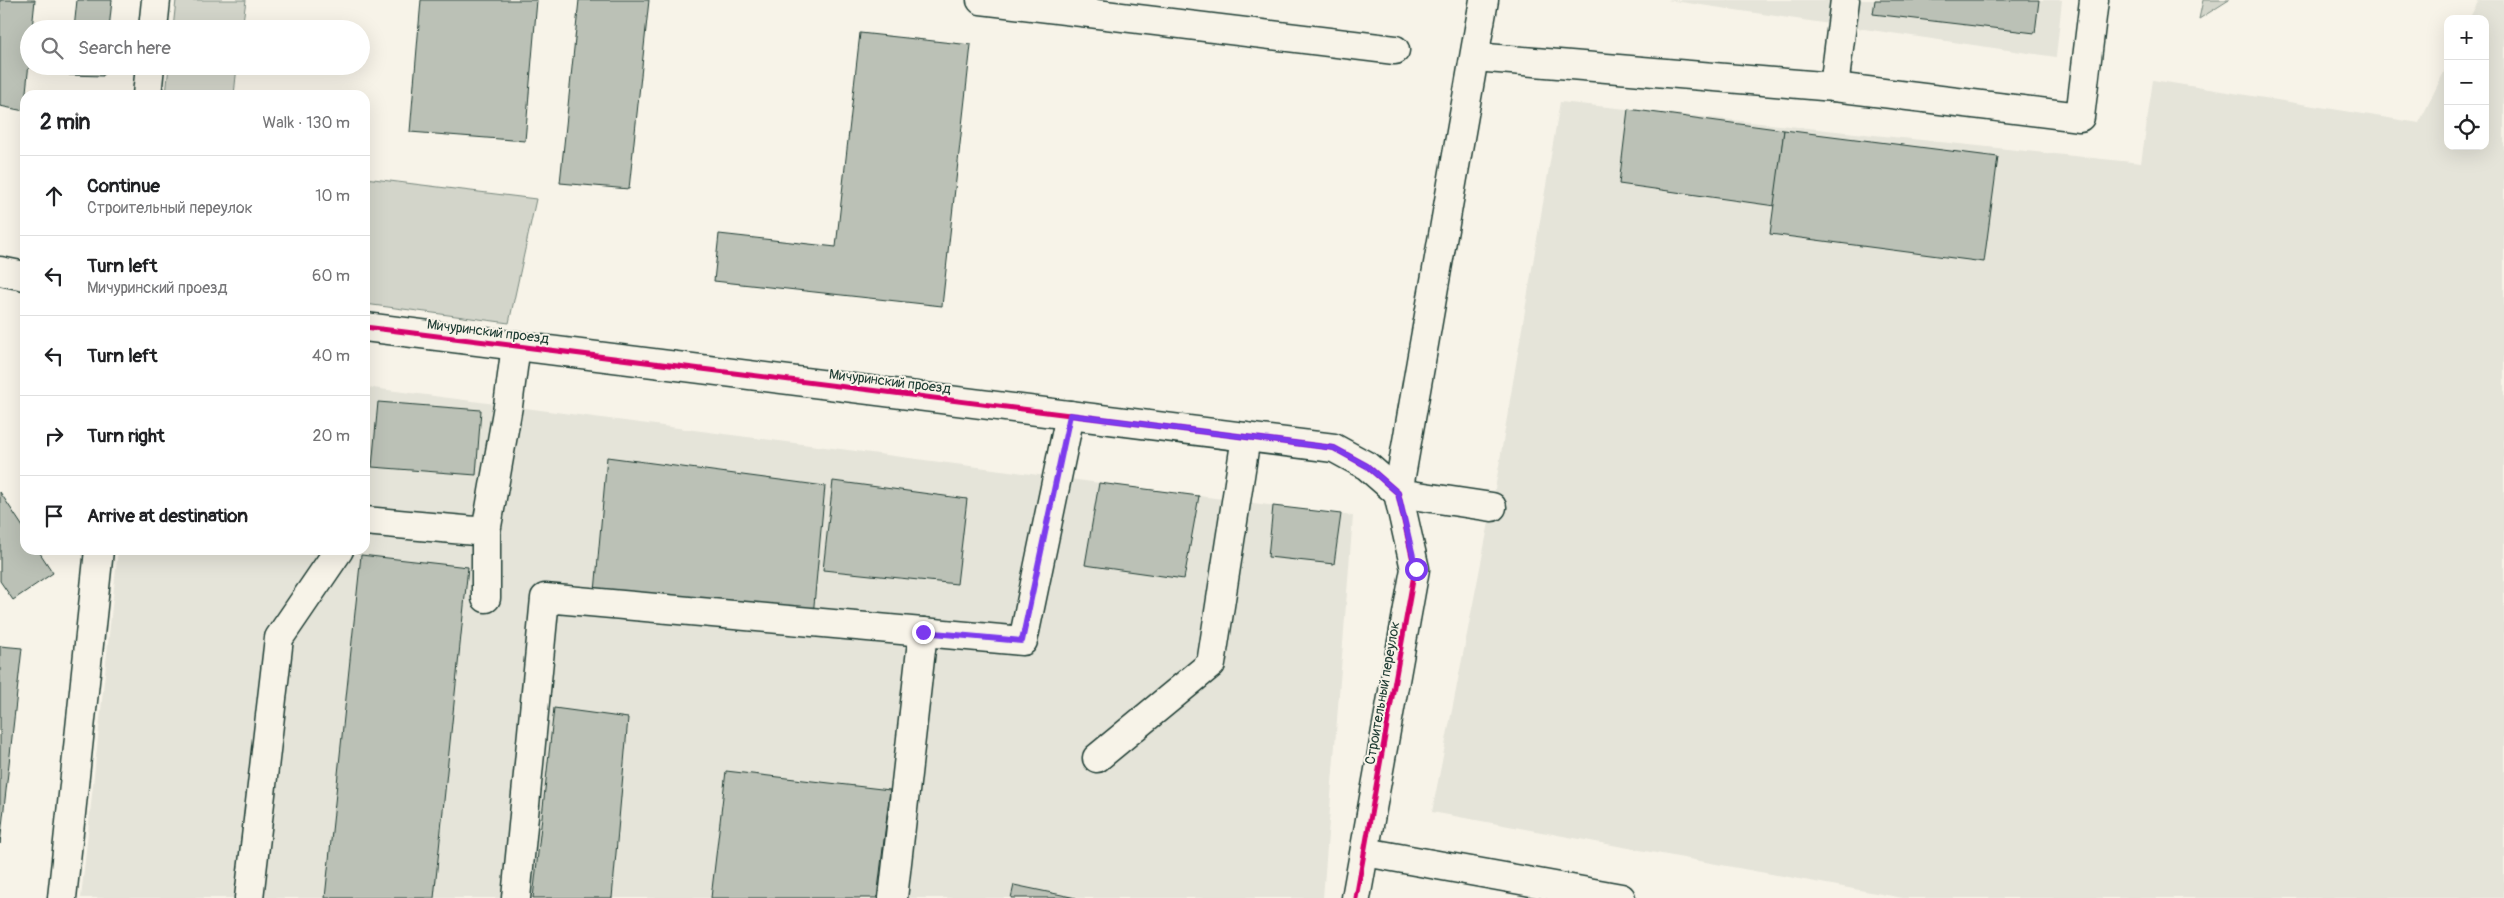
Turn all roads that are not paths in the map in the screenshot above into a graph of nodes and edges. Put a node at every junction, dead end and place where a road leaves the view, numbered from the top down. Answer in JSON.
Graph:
{"nodes":[{"id":1,"x":156,"y":0,"type":"edge"},
{"id":2,"x":981,"y":0,"type":"edge"},
{"id":3,"x":1484,"y":0,"type":"edge"},
{"id":4,"x":1845,"y":0,"type":"edge"},
{"id":5,"x":2094,"y":0,"type":"edge"},
{"id":6,"x":154,"y":20,"type":"edge"},
{"id":7,"x":1395,"y":50,"type":"dead end"},
{"id":8,"x":1475,"y":57,"type":"junction"},
{"id":9,"x":149,"y":75,"type":"edge"},
{"id":10,"x":1834,"y":87,"type":"junction"},
{"id":11,"x":148,"y":90,"type":"edge"},
{"id":12,"x":0,"y":271,"type":"edge"},
{"id":13,"x":20,"y":275,"type":"edge"},
{"id":14,"x":370,"y":327,"type":"edge"},
{"id":15,"x":516,"y":345,"type":"junction"},
{"id":16,"x":1070,"y":415,"type":"junction"},
{"id":17,"x":1246,"y":437,"type":"junction"},
{"id":18,"x":1398,"y":493,"type":"junction"},
{"id":19,"x":1492,"y":507,"type":"dead end"},
{"id":20,"x":370,"y":521,"type":"edge"},
{"id":21,"x":486,"y":532,"type":"junction"},
{"id":22,"x":98,"y":555,"type":"edge"},
{"id":23,"x":336,"y":555,"type":"edge"},
{"id":24,"x":486,"y":598,"type":"dead end"},
{"id":25,"x":923,"y":632,"type":"junction"},
{"id":26,"x":1097,"y":758,"type":"dead end"},
{"id":27,"x":1365,"y":852,"type":"junction"},
{"id":28,"x":62,"y":898,"type":"edge"},
{"id":29,"x":249,"y":898,"type":"edge"},
{"id":30,"x":516,"y":898,"type":"edge"},
{"id":31,"x":893,"y":898,"type":"edge"},
{"id":32,"x":1356,"y":898,"type":"edge"},
{"id":33,"x":1621,"y":898,"type":"edge"}],
"edges":[{"from":1,"to":6,"type":"street"},
{"from":2,"to":7,"type":"street"},
{"from":3,"to":8,"type":"street"},
{"from":4,"to":10,"type":"street"},
{"from":5,"to":10,"type":"street"},
{"from":8,"to":10,"type":"street"},
{"from":8,"to":18,"type":"street"},
{"from":9,"to":11,"type":"street"},
{"from":12,"to":13,"type":"street"},
{"from":14,"to":15,"type":"street","name":"Мичуринский проезд"},
{"from":15,"to":16,"type":"street","name":"Мичуринский проезд"},
{"from":15,"to":21,"type":"street"},
{"from":16,"to":17,"type":"street","name":"Мичуринский проезд"},
{"from":16,"to":25,"type":"street"},
{"from":17,"to":18,"type":"street","name":"Мичуринский проезд"},
{"from":17,"to":26,"type":"street"},
{"from":18,"to":19,"type":"street"},
{"from":18,"to":27,"type":"street","name":"Строительный переулок"},
{"from":20,"to":21,"type":"street"},
{"from":21,"to":24,"type":"street"},
{"from":22,"to":28,"type":"street"},
{"from":23,"to":29,"type":"street"},
{"from":25,"to":30,"type":"street"},
{"from":25,"to":31,"type":"street"},
{"from":27,"to":32,"type":"street","name":"Строительный переулок"},
{"from":27,"to":33,"type":"street"}]}
